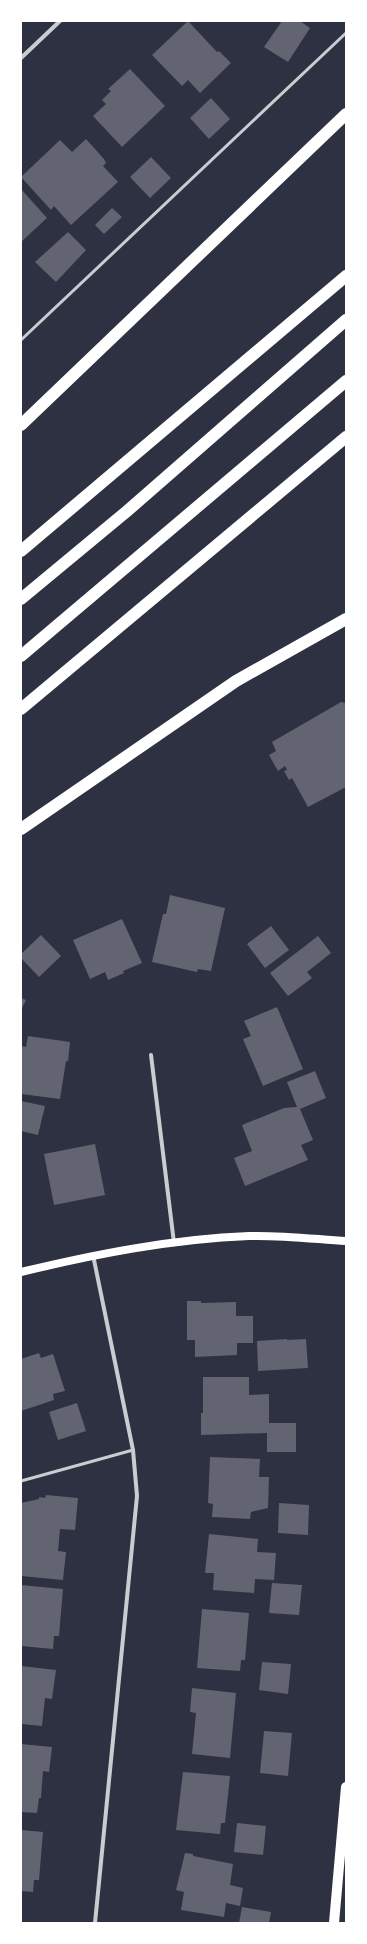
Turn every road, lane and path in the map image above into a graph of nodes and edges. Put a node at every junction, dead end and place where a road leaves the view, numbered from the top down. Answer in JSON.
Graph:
{"nodes":[{"id":1,"x":60,"y":21,"type":"edge"},
{"id":2,"x":346,"y":33,"type":"edge"},
{"id":3,"x":21,"y":58,"type":"edge"},
{"id":4,"x":346,"y":114,"type":"edge"},
{"id":5,"x":346,"y":276,"type":"edge"},
{"id":6,"x":346,"y":320,"type":"edge"},
{"id":7,"x":21,"y":340,"type":"edge"},
{"id":8,"x":346,"y":382,"type":"edge"},
{"id":9,"x":21,"y":425,"type":"edge"},
{"id":10,"x":346,"y":437,"type":"edge"},
{"id":11,"x":21,"y":551,"type":"edge"},
{"id":12,"x":21,"y":599,"type":"edge"},
{"id":13,"x":344,"y":620,"type":"edge"},
{"id":14,"x":21,"y":656,"type":"edge"},
{"id":15,"x":21,"y":709,"type":"edge"},
{"id":16,"x":21,"y":829,"type":"edge"},
{"id":17,"x":150,"y":1055,"type":"dead end"},
{"id":18,"x":346,"y":1241,"type":"edge"},
{"id":19,"x":174,"y":1243,"type":"junction"},
{"id":20,"x":93,"y":1255,"type":"junction"},
{"id":21,"x":21,"y":1272,"type":"edge"},
{"id":22,"x":133,"y":1450,"type":"junction"},
{"id":23,"x":21,"y":1481,"type":"edge"},
{"id":24,"x":346,"y":1788,"type":"edge"},
{"id":25,"x":95,"y":1923,"type":"edge"},
{"id":26,"x":334,"y":1923,"type":"edge"}],
"edges":[{"from":1,"to":3,"type":"street"},
{"from":2,"to":7,"type":"lane"},
{"from":4,"to":9,"type":"highway"},
{"from":5,"to":11,"type":"highway"},
{"from":6,"to":12,"type":"highway"},
{"from":8,"to":14,"type":"highway"},
{"from":10,"to":15,"type":"highway"},
{"from":13,"to":16,"type":"highway"},
{"from":17,"to":19,"type":"street"},
{"from":18,"to":19,"type":"main road"},
{"from":19,"to":20,"type":"main road"},
{"from":20,"to":21,"type":"main road"},
{"from":20,"to":22,"type":"street"},
{"from":22,"to":23,"type":"lane"},
{"from":22,"to":25,"type":"street"},
{"from":24,"to":26,"type":"main road"}]}
